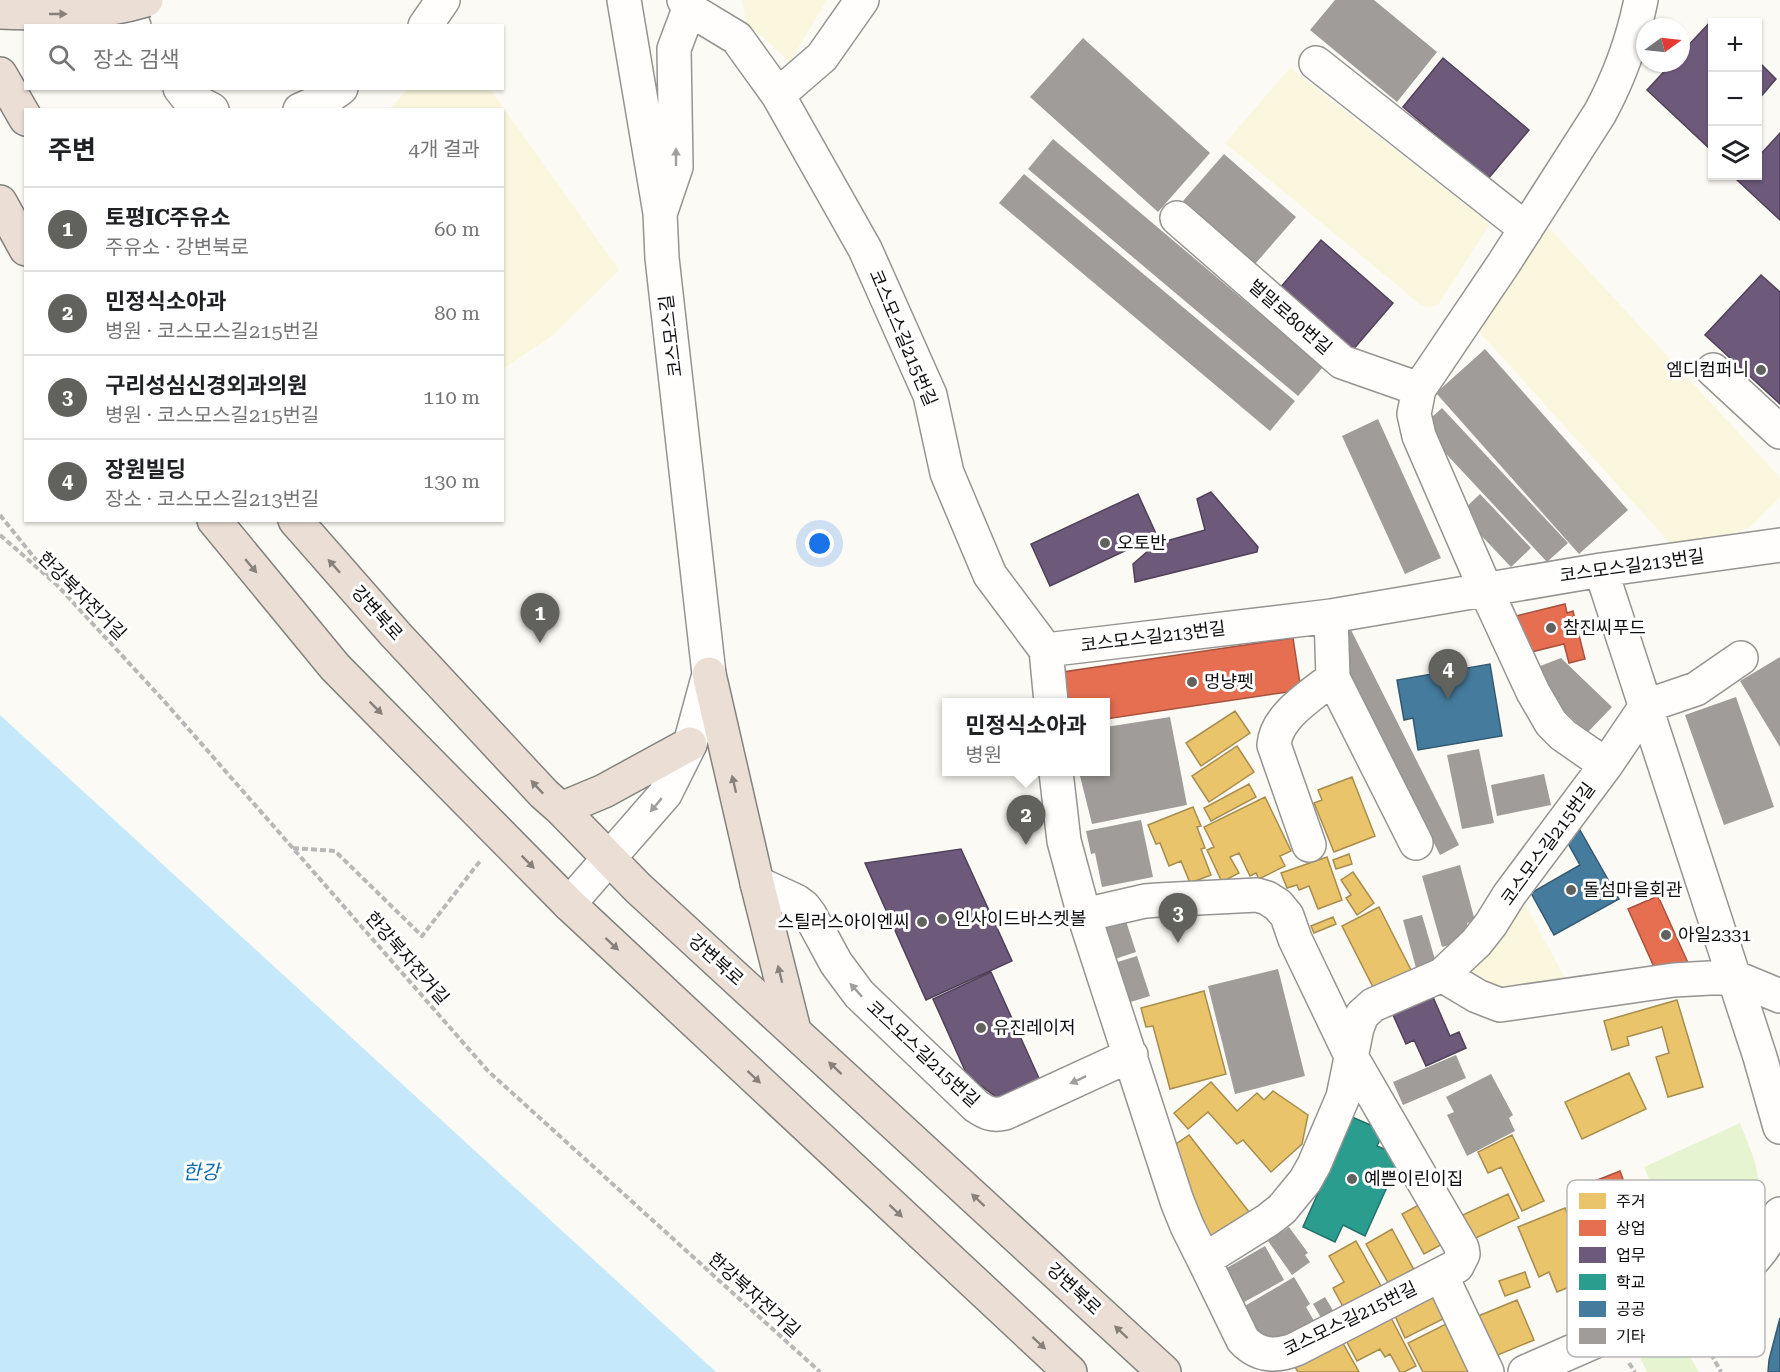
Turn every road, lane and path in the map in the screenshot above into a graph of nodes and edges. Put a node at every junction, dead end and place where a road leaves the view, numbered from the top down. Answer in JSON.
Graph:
{"nodes":[{"id":1,"x":120,"y":0,"type":"edge"},
{"id":2,"x":146,"y":0,"type":"edge"},
{"id":3,"x":443,"y":0,"type":"edge"},
{"id":4,"x":624,"y":0,"type":"edge"},
{"id":5,"x":862,"y":0,"type":"edge"},
{"id":6,"x":1641,"y":0,"type":"edge"},
{"id":7,"x":687,"y":5,"type":"edge"},
{"id":8,"x":0,"y":12,"type":"edge"},
{"id":9,"x":133,"y":24,"type":"edge"},
{"id":10,"x":426,"y":24,"type":"edge"},
{"id":11,"x":1316,"y":63,"type":"dead end"},
{"id":12,"x":0,"y":74,"type":"edge"},
{"id":13,"x":182,"y":90,"type":"edge"},
{"id":14,"x":338,"y":90,"type":"edge"},
{"id":15,"x":778,"y":95,"type":"junction"},
{"id":16,"x":208,"y":108,"type":"edge"},
{"id":17,"x":304,"y":108,"type":"edge"},
{"id":18,"x":24,"y":116,"type":"edge"},
{"id":19,"x":0,"y":202,"type":"edge"},
{"id":20,"x":660,"y":213,"type":"junction"},
{"id":21,"x":1177,"y":218,"type":"dead end"},
{"id":22,"x":1526,"y":229,"type":"junction"},
{"id":23,"x":24,"y":245,"type":"edge"},
{"id":24,"x":1713,"y":370,"type":"dead end"},
{"id":25,"x":1419,"y":389,"type":"junction"},
{"id":26,"x":1780,"y":432,"type":"edge"},
{"id":27,"x":0,"y":515,"type":"edge"},
{"id":28,"x":216,"y":522,"type":"edge"},
{"id":29,"x":297,"y":522,"type":"edge"},
{"id":30,"x":0,"y":535,"type":"edge"},
{"id":31,"x":1780,"y":545,"type":"edge"},
{"id":32,"x":1601,"y":570,"type":"junction"},
{"id":33,"x":57,"y":585,"type":"junction"},
{"id":34,"x":1485,"y":588,"type":"junction"},
{"id":35,"x":1331,"y":616,"type":"junction"},
{"id":36,"x":1046,"y":650,"type":"junction"},
{"id":37,"x":1741,"y":658,"type":"dead end"},
{"id":38,"x":709,"y":674,"type":"junction"},
{"id":39,"x":1333,"y":678,"type":"junction"},
{"id":40,"x":1051,"y":698,"type":"edge"},
{"id":41,"x":1646,"y":706,"type":"junction"},
{"id":42,"x":690,"y":744,"type":"junction"},
{"id":43,"x":1606,"y":765,"type":"junction"},
{"id":44,"x":1057,"y":776,"type":"edge"},
{"id":45,"x":561,"y":808,"type":"junction"},
{"id":46,"x":1416,"y":843,"type":"dead end"},
{"id":47,"x":1309,"y":845,"type":"dead end"},
{"id":48,"x":293,"y":848,"type":"junction"},
{"id":49,"x":482,"y":858,"type":"dead end"},
{"id":50,"x":608,"y":858,"type":"junction"},
{"id":51,"x":757,"y":883,"type":"junction"},
{"id":52,"x":569,"y":904,"type":"junction"},
{"id":53,"x":1084,"y":915,"type":"junction"},
{"id":54,"x":1442,"y":975,"type":"junction"},
{"id":55,"x":1734,"y":977,"type":"junction"},
{"id":56,"x":1780,"y":996,"type":"edge"},
{"id":57,"x":794,"y":1030,"type":"junction"},
{"id":58,"x":1131,"y":1055,"type":"junction"},
{"id":59,"x":1352,"y":1058,"type":"junction"},
{"id":60,"x":1780,"y":1127,"type":"edge"},
{"id":61,"x":1780,"y":1214,"type":"edge"},
{"id":62,"x":1765,"y":1245,"type":"edge"},
{"id":63,"x":1204,"y":1260,"type":"junction"},
{"id":64,"x":1441,"y":1275,"type":"junction"},
{"id":65,"x":1567,"y":1354,"type":"edge"},
{"id":66,"x":1713,"y":1357,"type":"edge"},
{"id":67,"x":1066,"y":1370,"type":"edge"},
{"id":68,"x":820,"y":1372,"type":"edge"},
{"id":69,"x":1164,"y":1372,"type":"edge"},
{"id":70,"x":1487,"y":1372,"type":"edge"},
{"id":71,"x":1525,"y":1372,"type":"edge"},
{"id":72,"x":1721,"y":1372,"type":"edge"}],
"edges":[{"from":1,"to":9,"type":"street"},
{"from":8,"to":2,"type":"highway","one_way":true,"bridge":true},
{"from":3,"to":10,"type":"street"},
{"from":4,"to":20,"type":"street","name":"코스모스길"},
{"from":5,"to":15,"type":"street"},
{"from":6,"to":22,"type":"street"},
{"from":7,"to":15,"type":"street","name":"코스모스길215번길"},
{"from":20,"to":7,"type":"street","one_way":true},
{"from":11,"to":22,"type":"street"},
{"from":12,"to":18,"type":"highway"},
{"from":13,"to":16,"type":"street"},
{"from":14,"to":17,"type":"street"},
{"from":15,"to":36,"type":"street","name":"코스모스길215번길"},
{"from":19,"to":23,"type":"highway"},
{"from":20,"to":38,"type":"street","name":"코스모스길"},
{"from":21,"to":25,"type":"street","name":"벌말로80번길"},
{"from":22,"to":25,"type":"street"},
{"from":24,"to":26,"type":"street"},
{"from":25,"to":34,"type":"street"},
{"from":27,"to":33,"type":"path"},
{"from":28,"to":52,"type":"highway","one_way":true},
{"from":45,"to":29,"type":"highway","name":"강변북로","one_way":true},
{"from":30,"to":33,"type":"path","name":"한강북자전거길"},
{"from":31,"to":32,"type":"street","name":"코스모스길213번길"},
{"from":32,"to":34,"type":"street","name":"코스모스길213번길"},
{"from":32,"to":41,"type":"street"},
{"from":33,"to":48,"type":"path","name":"한강북자전거길"},
{"from":34,"to":35,"type":"street","name":"코스모스길213번길"},
{"from":34,"to":43,"type":"street"},
{"from":35,"to":36,"type":"street","name":"코스모스길213번길"},
{"from":35,"to":39,"type":"street"},
{"from":36,"to":40,"type":"street"},
{"from":37,"to":41,"type":"street"},
{"from":38,"to":42,"type":"street"},
{"from":51,"to":38,"type":"highway","one_way":true},
{"from":39,"to":46,"type":"street"},
{"from":39,"to":47,"type":"street"},
{"from":41,"to":43,"type":"street","name":"코스모스길215번길"},
{"from":41,"to":55,"type":"street"},
{"from":42,"to":45,"type":"highway"},
{"from":42,"to":50,"type":"street","one_way":true},
{"from":43,"to":54,"type":"street","name":"코스모스길215번길"},
{"from":44,"to":53,"type":"street","name":"코스모스길215번길"},
{"from":45,"to":50,"type":"highway","name":"강변북로"},
{"from":48,"to":49,"type":"path"},
{"from":48,"to":68,"type":"path","name":"한강북자전거길"},
{"from":50,"to":52,"type":"street"},
{"from":50,"to":57,"type":"highway","name":"강변북로"},
{"from":57,"to":51,"type":"highway","one_way":true},
{"from":58,"to":51,"type":"street","name":"코스모스길215번길","one_way":true},
{"from":52,"to":67,"type":"highway","one_way":true},
{"from":53,"to":58,"type":"street","name":"코스모스길215번길"},
{"from":53,"to":59,"type":"street","name":"코스모스길215번길"},
{"from":54,"to":55,"type":"street"},
{"from":54,"to":59,"type":"street","name":"코스모스길215번길"},
{"from":55,"to":56,"type":"street"},
{"from":55,"to":60,"type":"street"},
{"from":69,"to":57,"type":"highway","name":"강변북로","one_way":true},
{"from":58,"to":63,"type":"street","name":"코스모스길215번길"},
{"from":59,"to":63,"type":"street","name":"코스모스길215번길"},
{"from":59,"to":64,"type":"street","name":"코스모스길215번길"},
{"from":61,"to":62,"type":"street"},
{"from":63,"to":64,"type":"street","name":"코스모스길215번길"},
{"from":64,"to":70,"type":"street"},
{"from":65,"to":71,"type":"street"},
{"from":66,"to":72,"type":"path"}]}
